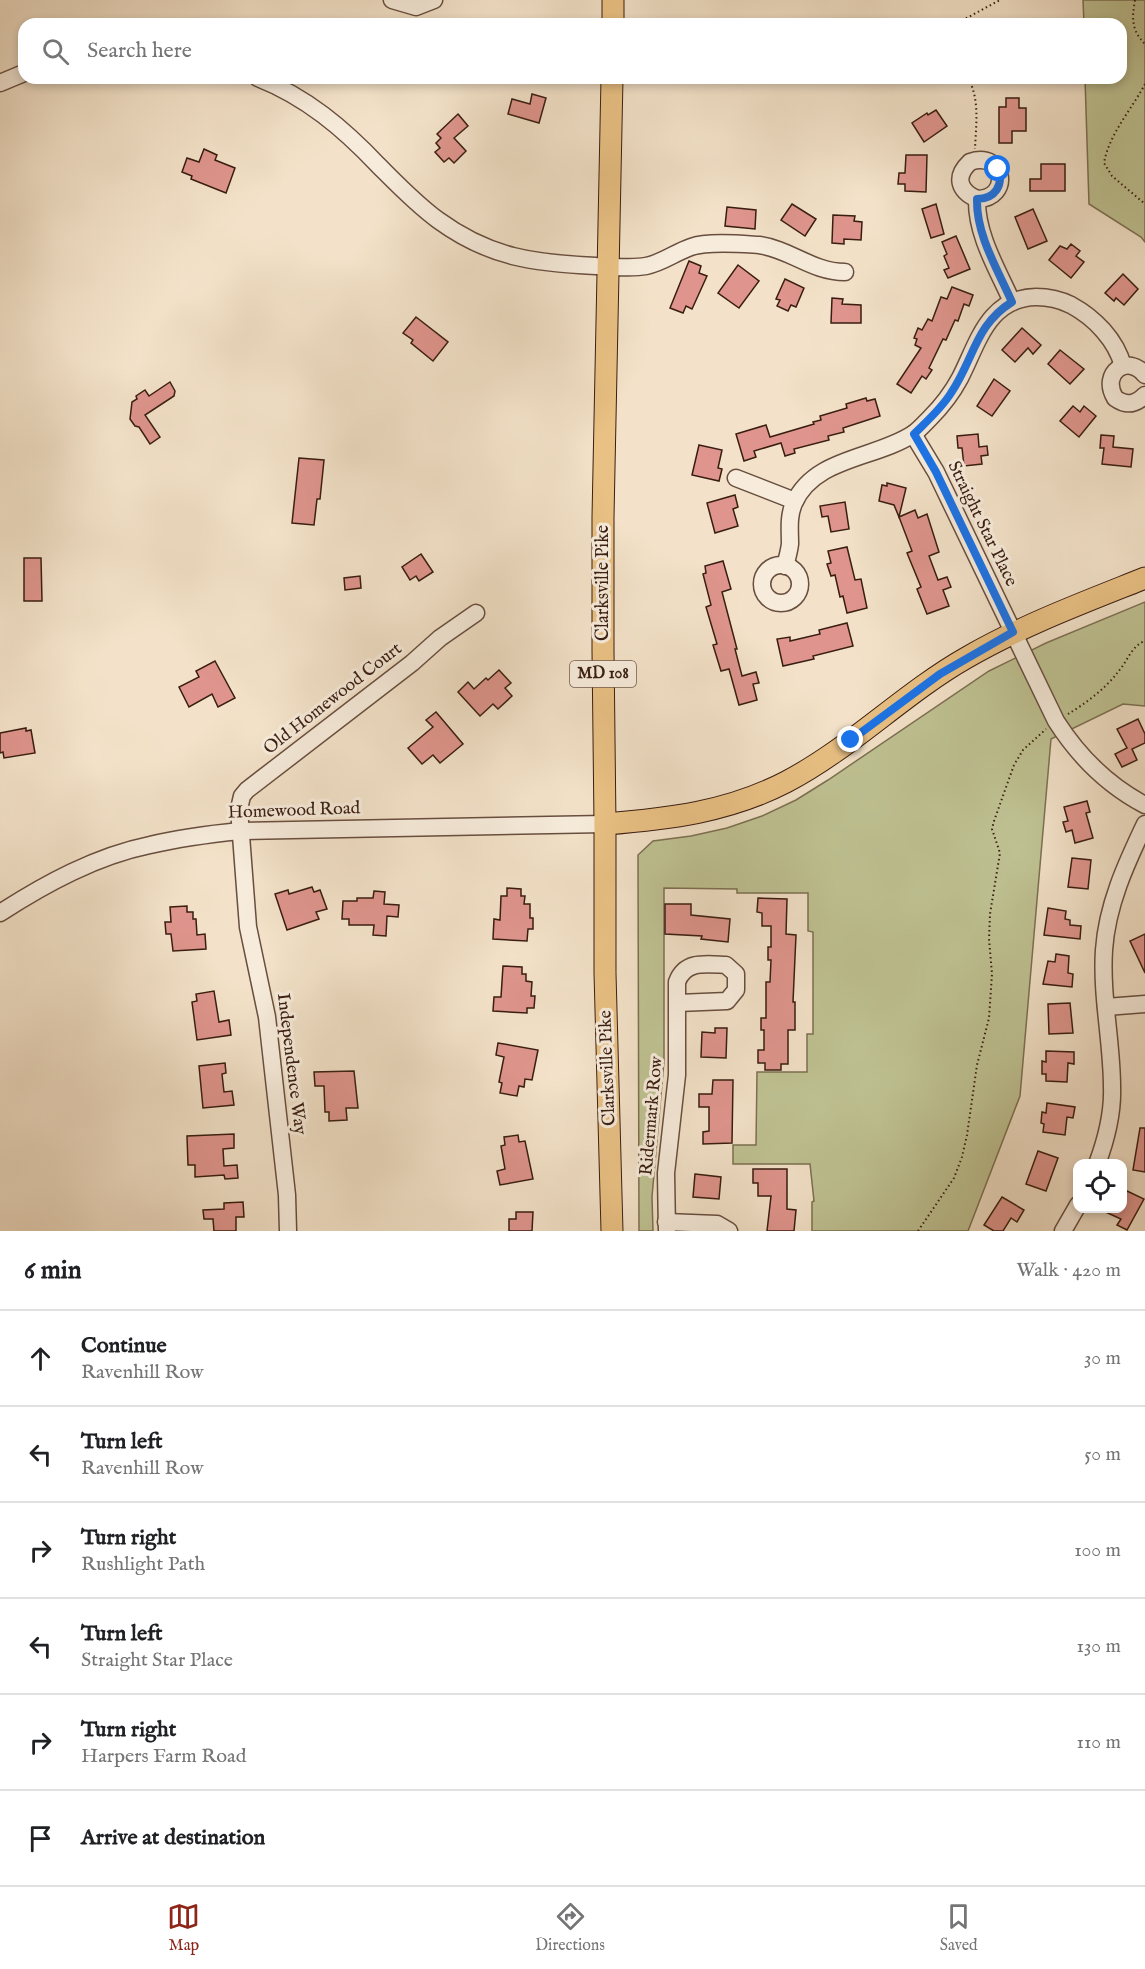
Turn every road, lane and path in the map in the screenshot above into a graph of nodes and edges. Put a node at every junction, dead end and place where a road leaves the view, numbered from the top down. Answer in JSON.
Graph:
{"nodes":[{"id":1,"x":392,"y":0,"type":"edge"},
{"id":2,"x":434,"y":0,"type":"edge"},
{"id":3,"x":613,"y":0,"type":"edge"},
{"id":4,"x":1000,"y":0,"type":"edge"},
{"id":5,"x":1135,"y":0,"type":"edge"},
{"id":6,"x":613,"y":18,"type":"edge"},
{"id":7,"x":967,"y":18,"type":"edge"},
{"id":8,"x":1145,"y":44,"type":"edge"},
{"id":9,"x":18,"y":76,"type":"edge"},
{"id":10,"x":0,"y":83,"type":"edge"},
{"id":11,"x":271,"y":84,"type":"edge"},
{"id":12,"x":612,"y":84,"type":"edge"},
{"id":13,"x":972,"y":84,"type":"edge"},
{"id":14,"x":1145,"y":84,"type":"edge"},
{"id":15,"x":978,"y":159,"type":"junction"},
{"id":16,"x":977,"y":199,"type":"junction"},
{"id":17,"x":1145,"y":204,"type":"edge"},
{"id":18,"x":608,"y":266,"type":"junction"},
{"id":19,"x":845,"y":272,"type":"dead end"},
{"id":20,"x":1012,"y":302,"type":"junction"},
{"id":21,"x":1123,"y":366,"type":"junction"},
{"id":22,"x":1145,"y":375,"type":"edge"},
{"id":23,"x":1145,"y":395,"type":"edge"},
{"id":24,"x":914,"y":434,"type":"junction"},
{"id":25,"x":735,"y":478,"type":"dead end"},
{"id":26,"x":795,"y":501,"type":"junction"},
{"id":27,"x":785,"y":566,"type":"dead end"},
{"id":28,"x":1145,"y":578,"type":"edge"},
{"id":29,"x":476,"y":613,"type":"dead end"},
{"id":30,"x":1013,"y":632,"type":"junction"},
{"id":31,"x":1145,"y":641,"type":"edge"},
{"id":32,"x":1056,"y":721,"type":"junction"},
{"id":33,"x":1145,"y":805,"type":"edge"},
{"id":34,"x":605,"y":824,"type":"junction"},
{"id":35,"x":1145,"y":824,"type":"edge"},
{"id":36,"x":240,"y":831,"type":"junction"},
{"id":37,"x":0,"y":913,"type":"edge"},
{"id":38,"x":678,"y":1004,"type":"dead end"},
{"id":39,"x":1145,"y":1005,"type":"edge"},
{"id":40,"x":1106,"y":1007,"type":"junction"},
{"id":41,"x":1098,"y":1159,"type":"edge"},
{"id":42,"x":1073,"y":1212,"type":"edge"},
{"id":43,"x":666,"y":1227,"type":"edge"},
{"id":44,"x":288,"y":1231,"type":"edge"},
{"id":45,"x":612,"y":1231,"type":"edge"},
{"id":46,"x":729,"y":1231,"type":"edge"},
{"id":47,"x":918,"y":1231,"type":"edge"},
{"id":48,"x":1063,"y":1231,"type":"edge"}],
"edges":[{"from":1,"to":2,"type":"street"},
{"from":3,"to":6,"type":"main road"},
{"from":4,"to":7,"type":"path"},
{"from":5,"to":8,"type":"path"},
{"from":9,"to":10,"type":"street"},
{"from":11,"to":18,"type":"street"},
{"from":12,"to":18,"type":"main road","name":"Clarksville Pike","number":"MD 108"},
{"from":13,"to":15,"type":"path"},
{"from":14,"to":17,"type":"path"},
{"from":15,"to":16,"type":"street"},
{"from":15,"to":16,"type":"street"},
{"from":16,"to":20,"type":"street"},
{"from":18,"to":19,"type":"street"},
{"from":18,"to":34,"type":"main road","name":"Clarksville Pike","number":"MD 108"},
{"from":20,"to":21,"type":"street"},
{"from":20,"to":24,"type":"street"},
{"from":21,"to":22,"type":"street"},
{"from":21,"to":23,"type":"street"},
{"from":24,"to":26,"type":"street"},
{"from":24,"to":30,"type":"street","name":"Straight Star Place"},
{"from":25,"to":26,"type":"street"},
{"from":26,"to":27,"type":"street"},
{"from":28,"to":30,"type":"main road"},
{"from":29,"to":36,"type":"street","name":"Old Homewood Court"},
{"from":30,"to":32,"type":"street","name":"Straight Star Place"},
{"from":30,"to":34,"type":"main road"},
{"from":31,"to":32,"type":"path"},
{"from":32,"to":33,"type":"street","name":"Straight Star Place"},
{"from":32,"to":47,"type":"path"},
{"from":34,"to":36,"type":"street","name":"Homewood Road"},
{"from":34,"to":45,"type":"main road","name":"Clarksville Pike","number":"MD 108"},
{"from":35,"to":40,"type":"street"},
{"from":36,"to":37,"type":"street","name":"Homewood Road"},
{"from":36,"to":44,"type":"street","name":"Independence Way"},
{"from":38,"to":43,"type":"street","name":"Ridermark Row"},
{"from":39,"to":40,"type":"street"},
{"from":40,"to":41,"type":"street"},
{"from":42,"to":48,"type":"street"},
{"from":43,"to":46,"type":"street"}]}
